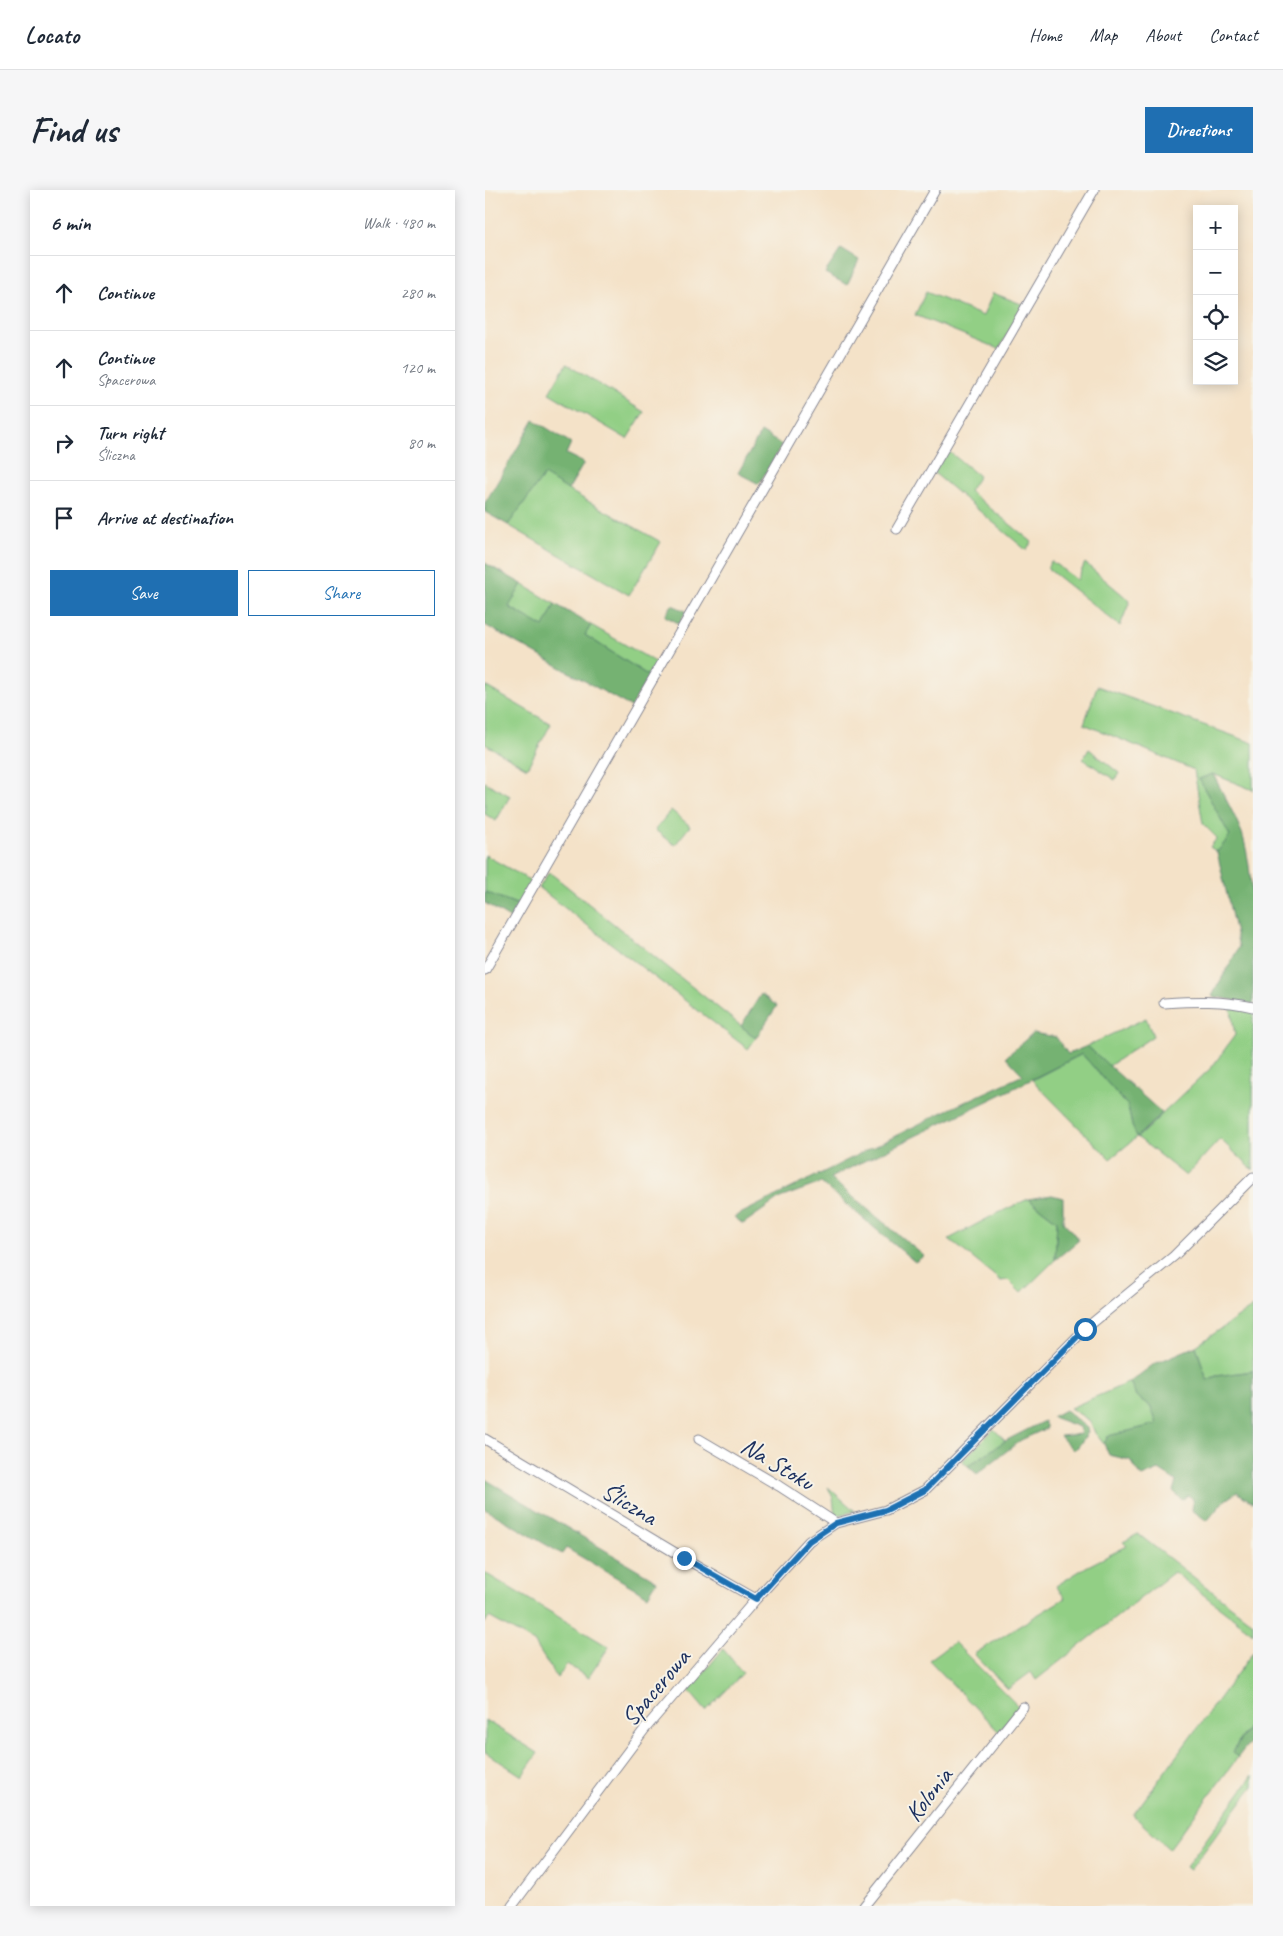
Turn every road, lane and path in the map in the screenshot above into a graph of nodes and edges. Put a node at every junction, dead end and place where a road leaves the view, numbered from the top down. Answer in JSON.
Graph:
{"nodes":[{"id":1,"x":935,"y":190,"type":"edge"},
{"id":2,"x":1095,"y":190,"type":"edge"},
{"id":3,"x":897,"y":529,"type":"dead end"},
{"id":4,"x":485,"y":970,"type":"edge"},
{"id":5,"x":1164,"y":1003,"type":"dead end"},
{"id":6,"x":1253,"y":1007,"type":"edge"},
{"id":7,"x":1253,"y":1177,"type":"edge"},
{"id":8,"x":485,"y":1439,"type":"edge"},
{"id":9,"x":699,"y":1440,"type":"dead end"},
{"id":10,"x":836,"y":1523,"type":"junction"},
{"id":11,"x":756,"y":1599,"type":"junction"},
{"id":12,"x":1023,"y":1707,"type":"dead end"},
{"id":13,"x":513,"y":1906,"type":"edge"},
{"id":14,"x":865,"y":1906,"type":"edge"}],
"edges":[{"from":1,"to":4,"type":"street"},
{"from":2,"to":3,"type":"street"},
{"from":5,"to":6,"type":"street"},
{"from":7,"to":10,"type":"street","name":"Spacerowa"},
{"from":8,"to":11,"type":"street","name":"Śliczna"},
{"from":9,"to":10,"type":"street","name":"Na Stoku"},
{"from":10,"to":11,"type":"street","name":"Spacerowa"},
{"from":11,"to":13,"type":"street","name":"Spacerowa"},
{"from":12,"to":14,"type":"street","name":"Kolonia"}]}
